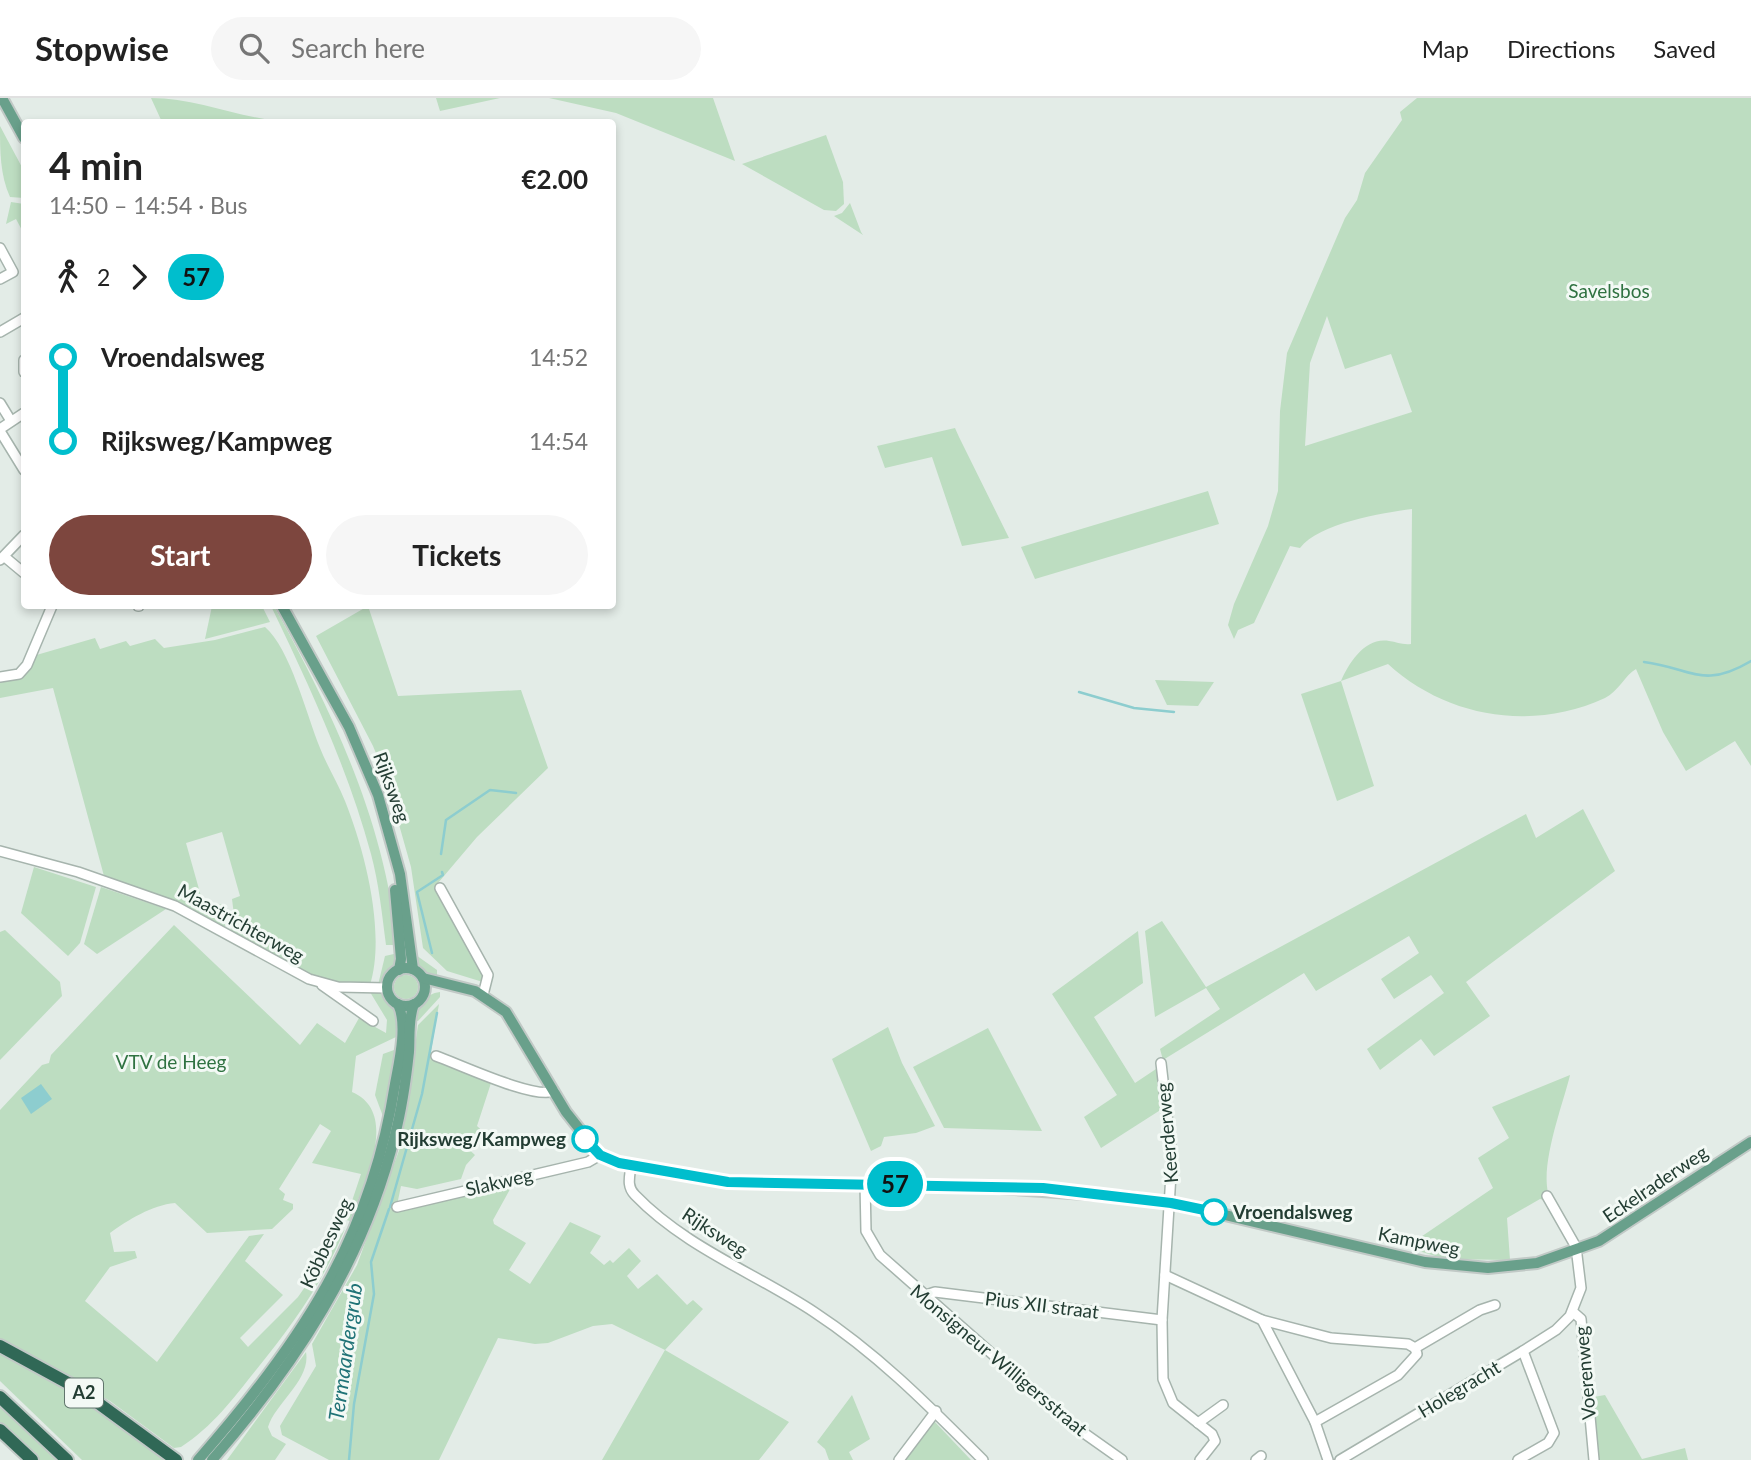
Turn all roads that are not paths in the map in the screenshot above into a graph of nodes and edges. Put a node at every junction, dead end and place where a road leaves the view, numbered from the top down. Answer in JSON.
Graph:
{"nodes":[{"id":1,"x":2,"y":98,"type":"edge"},
{"id":2,"x":21,"y":133,"type":"edge"},
{"id":3,"x":0,"y":248,"type":"edge"},
{"id":4,"x":0,"y":279,"type":"edge"},
{"id":5,"x":21,"y":320,"type":"edge"},
{"id":6,"x":0,"y":332,"type":"edge"},
{"id":7,"x":0,"y":403,"type":"edge"},
{"id":8,"x":21,"y":415,"type":"edge"},
{"id":9,"x":10,"y":421,"type":"junction"},
{"id":10,"x":0,"y":430,"type":"edge"},
{"id":11,"x":21,"y":465,"type":"edge"},
{"id":12,"x":21,"y":538,"type":"edge"},
{"id":13,"x":3,"y":559,"type":"edge"},
{"id":14,"x":21,"y":571,"type":"edge"},
{"id":15,"x":51,"y":609,"type":"edge"},
{"id":16,"x":284,"y":609,"type":"edge"},
{"id":17,"x":0,"y":677,"type":"edge"},
{"id":18,"x":335,"y":705,"type":"junction"},
{"id":19,"x":0,"y":851,"type":"edge"},
{"id":20,"x":440,"y":888,"type":"dead end"},
{"id":21,"x":413,"y":969,"type":"junction"},
{"id":22,"x":398,"y":970,"type":"junction"},
{"id":23,"x":423,"y":978,"type":"junction"},
{"id":24,"x":317,"y":982,"type":"junction"},
{"id":25,"x":387,"y":988,"type":"junction"},
{"id":26,"x":467,"y":988,"type":"junction"},
{"id":27,"x":424,"y":992,"type":"junction"},
{"id":28,"x":483,"y":995,"type":"junction"},
{"id":29,"x":398,"y":1004,"type":"junction"},
{"id":30,"x":414,"y":1004,"type":"junction"},
{"id":31,"x":373,"y":1021,"type":"dead end"},
{"id":32,"x":436,"y":1056,"type":"dead end"},
{"id":33,"x":1161,"y":1063,"type":"dead end"},
{"id":34,"x":554,"y":1091,"type":"junction"},
{"id":35,"x":1751,"y":1142,"type":"edge"},
{"id":36,"x":600,"y":1155,"type":"junction"},
{"id":37,"x":631,"y":1165,"type":"junction"},
{"id":38,"x":864,"y":1183,"type":"junction"},
{"id":39,"x":1547,"y":1196,"type":"dead end"},
{"id":40,"x":1171,"y":1203,"type":"junction"},
{"id":41,"x":397,"y":1207,"type":"dead end"},
{"id":42,"x":1576,"y":1251,"type":"junction"},
{"id":43,"x":1165,"y":1275,"type":"junction"},
{"id":44,"x":923,"y":1296,"type":"junction"},
{"id":45,"x":1495,"y":1305,"type":"dead end"},
{"id":46,"x":1573,"y":1312,"type":"junction"},
{"id":47,"x":1162,"y":1320,"type":"junction"},
{"id":48,"x":1262,"y":1320,"type":"junction"},
{"id":49,"x":302,"y":1339,"type":"junction"},
{"id":50,"x":0,"y":1346,"type":"edge"},
{"id":51,"x":1415,"y":1348,"type":"junction"},
{"id":52,"x":1523,"y":1351,"type":"junction"},
{"id":53,"x":0,"y":1397,"type":"edge"},
{"id":54,"x":1223,"y":1405,"type":"dead end"},
{"id":55,"x":936,"y":1411,"type":"junction"},
{"id":56,"x":1315,"y":1422,"type":"junction"},
{"id":57,"x":1198,"y":1423,"type":"junction"},
{"id":58,"x":0,"y":1430,"type":"edge"},
{"id":59,"x":981,"y":1459,"type":"edge"},
{"id":60,"x":32,"y":1460,"type":"edge"},
{"id":61,"x":67,"y":1460,"type":"edge"},
{"id":62,"x":176,"y":1460,"type":"edge"},
{"id":63,"x":198,"y":1460,"type":"edge"},
{"id":64,"x":212,"y":1460,"type":"edge"},
{"id":65,"x":899,"y":1460,"type":"edge"},
{"id":66,"x":1122,"y":1460,"type":"edge"},
{"id":67,"x":1200,"y":1460,"type":"edge"},
{"id":68,"x":1328,"y":1460,"type":"edge"},
{"id":69,"x":1340,"y":1460,"type":"edge"},
{"id":70,"x":1518,"y":1460,"type":"edge"},
{"id":71,"x":1594,"y":1460,"type":"edge"}],
"edges":[{"from":1,"to":2,"type":"main road"},
{"from":3,"to":4,"type":"street"},
{"from":5,"to":6,"type":"street"},
{"from":7,"to":9,"type":"street"},
{"from":8,"to":9,"type":"street"},
{"from":9,"to":10,"type":"street"},
{"from":10,"to":11,"type":"street"},
{"from":12,"to":13,"type":"street"},
{"from":13,"to":14,"type":"street"},
{"from":15,"to":17,"type":"street"},
{"from":16,"to":18,"type":"main road","name":"Rijksweg"},
{"from":18,"to":21,"type":"main road","name":"Rijksweg"},
{"from":18,"to":22,"type":"main road","name":"Rijksweg"},
{"from":19,"to":24,"type":"street","name":"Maastrichterweg"},
{"from":20,"to":28,"type":"street"},
{"from":21,"to":22,"type":"main road"},
{"from":21,"to":23,"type":"main road"},
{"from":22,"to":25,"type":"main road"},
{"from":23,"to":26,"type":"main road"},
{"from":23,"to":27,"type":"main road"},
{"from":24,"to":25,"type":"street","name":"Maastrichterweg"},
{"from":24,"to":31,"type":"street"},
{"from":25,"to":29,"type":"main road"},
{"from":26,"to":27,"type":"main road"},
{"from":26,"to":28,"type":"main road"},
{"from":27,"to":30,"type":"main road"},
{"from":28,"to":34,"type":"main road"},
{"from":29,"to":30,"type":"main road"},
{"from":29,"to":49,"type":"main road","name":"Köbbesweg"},
{"from":30,"to":49,"type":"main road","name":"Köbbesweg"},
{"from":32,"to":34,"type":"street"},
{"from":33,"to":40,"type":"street","name":"Keerderweg"},
{"from":34,"to":36,"type":"main road"},
{"from":35,"to":42,"type":"main road","name":"Eckelraderweg"},
{"from":36,"to":37,"type":"main road"},
{"from":36,"to":41,"type":"street","name":"Slakweg"},
{"from":37,"to":38,"type":"main road","name":"Kampweg"},
{"from":37,"to":55,"type":"street","name":"Rijksweg"},
{"from":38,"to":40,"type":"main road","name":"Kampweg"},
{"from":38,"to":44,"type":"street","name":"Monsigneur Willigersstraat"},
{"from":39,"to":42,"type":"street","name":"Voerenweg"},
{"from":40,"to":42,"type":"main road","name":"Kampweg"},
{"from":40,"to":43,"type":"street"},
{"from":42,"to":46,"type":"street","name":"Voerenweg"},
{"from":43,"to":47,"type":"street"},
{"from":43,"to":48,"type":"street"},
{"from":44,"to":47,"type":"street","name":"Pius XII straat"},
{"from":44,"to":66,"type":"street","name":"Monsigneur Willigersstraat"},
{"from":45,"to":51,"type":"street"},
{"from":46,"to":52,"type":"street","name":"Holegracht"},
{"from":46,"to":71,"type":"street","name":"Voerenweg"},
{"from":47,"to":57,"type":"street"},
{"from":48,"to":51,"type":"street"},
{"from":48,"to":56,"type":"street"},
{"from":49,"to":63,"type":"main road","name":"Köbbesweg"},
{"from":49,"to":64,"type":"main road","name":"Köbbesweg"},
{"from":50,"to":62,"type":"highway","number":"A2"},
{"from":51,"to":56,"type":"street"},
{"from":52,"to":69,"type":"street","name":"Holegracht"},
{"from":52,"to":70,"type":"street"},
{"from":53,"to":61,"type":"highway"},
{"from":54,"to":57,"type":"street"},
{"from":55,"to":59,"type":"street","name":"Rijksweg"},
{"from":55,"to":65,"type":"street"},
{"from":56,"to":68,"type":"street"},
{"from":57,"to":67,"type":"street"},
{"from":58,"to":60,"type":"highway"}]}
